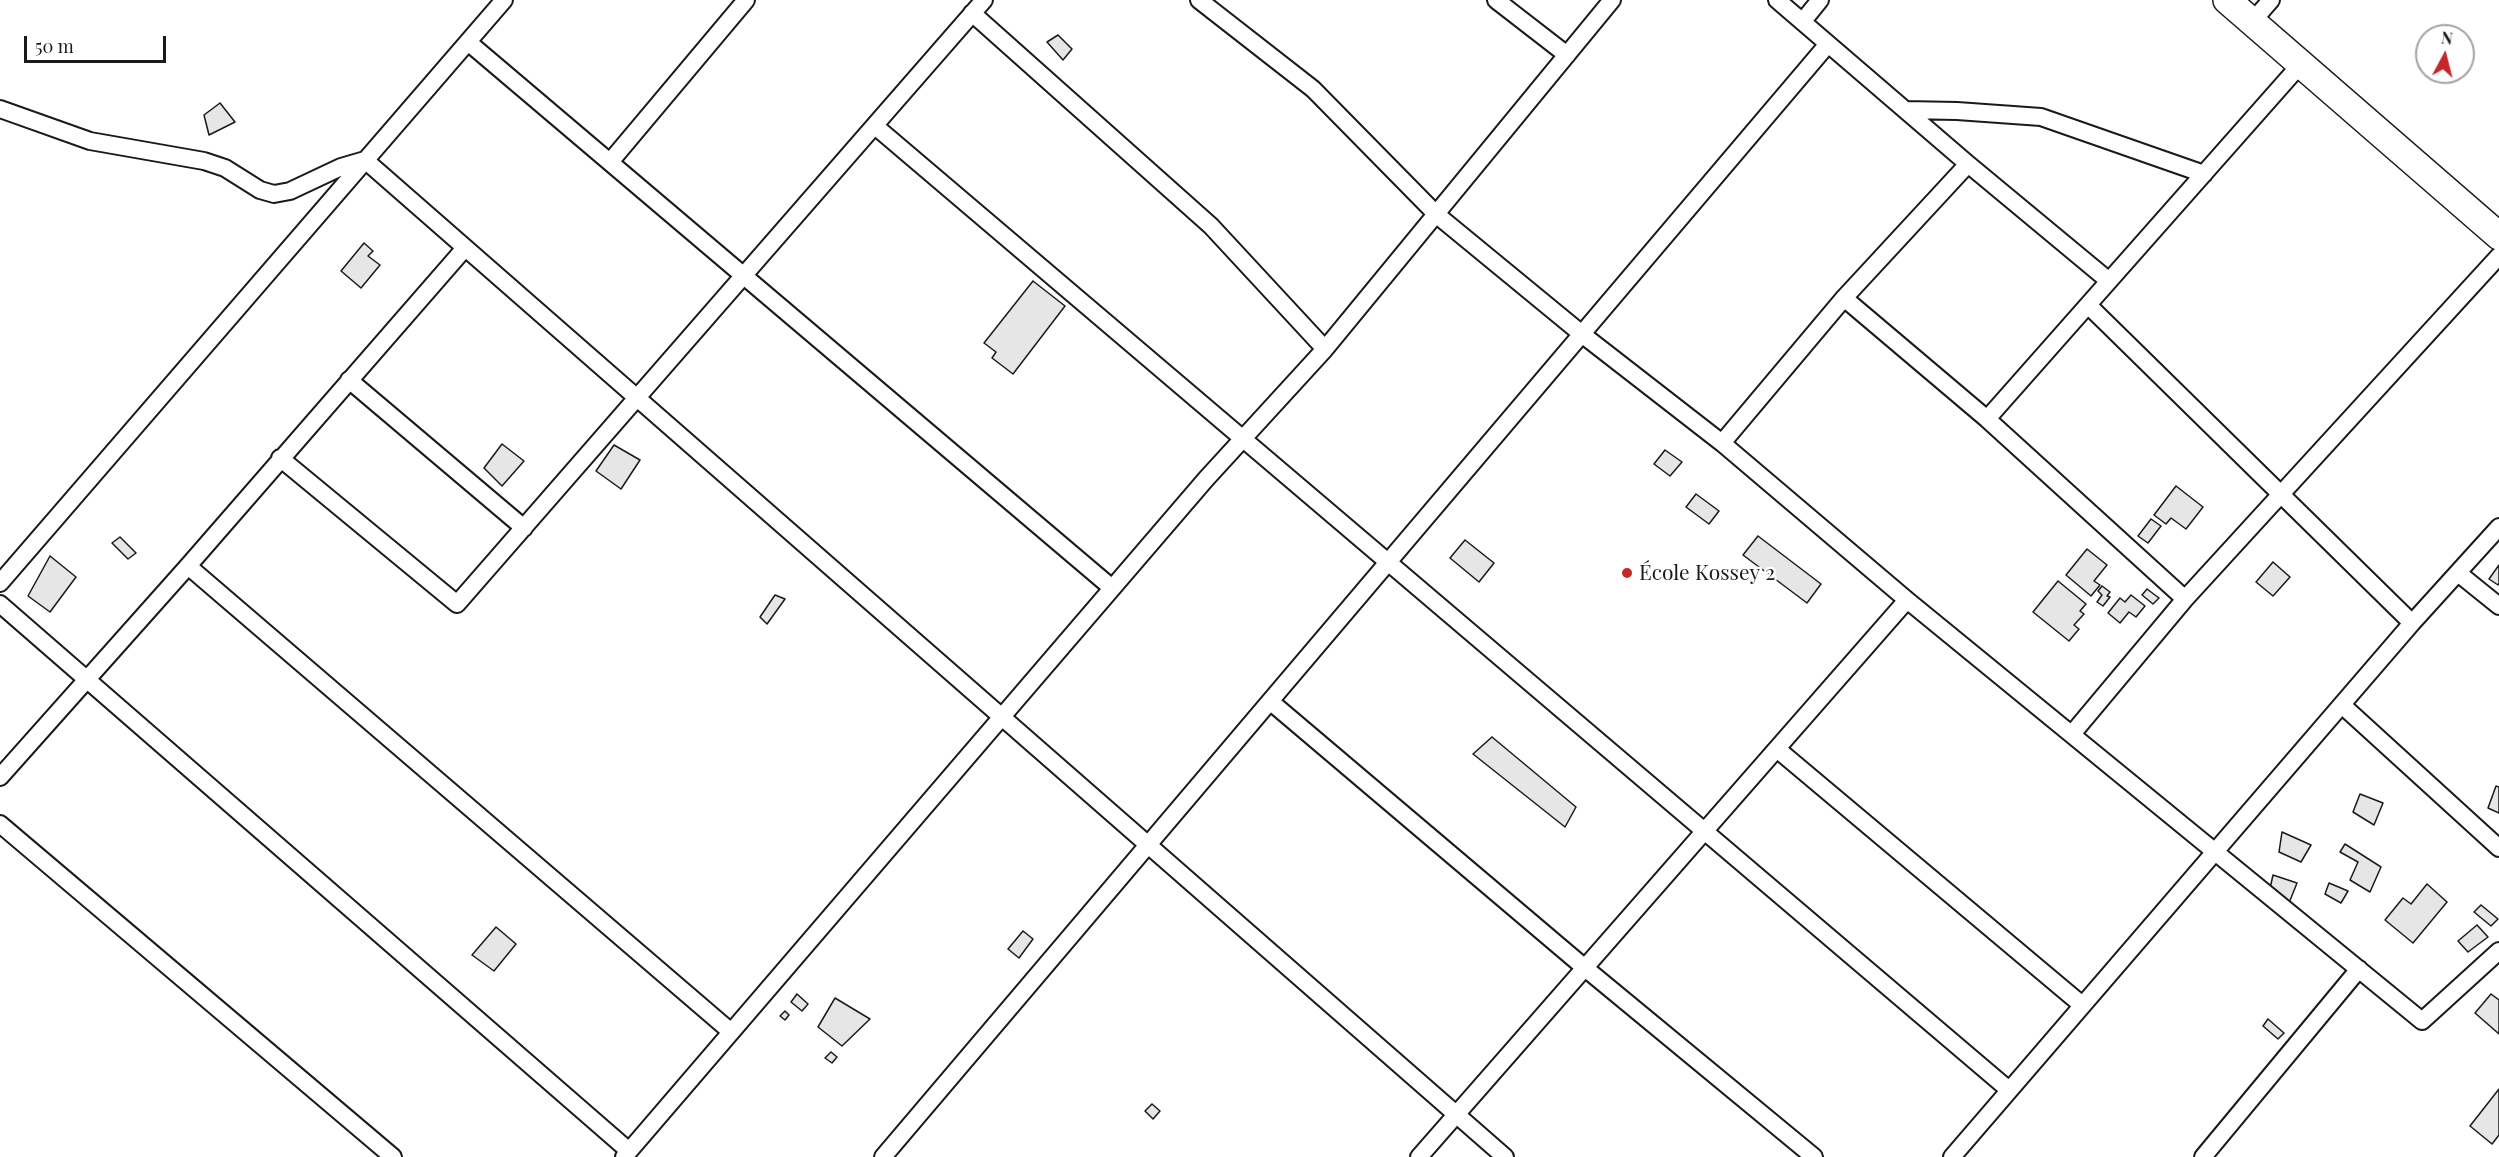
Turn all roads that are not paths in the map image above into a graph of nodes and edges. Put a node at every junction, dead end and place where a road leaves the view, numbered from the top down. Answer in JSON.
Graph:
{"nodes":[{"id":1,"x":504,"y":0,"type":"edge"},
{"id":2,"x":746,"y":0,"type":"edge"},
{"id":3,"x":1199,"y":0,"type":"edge"},
{"id":4,"x":1496,"y":0,"type":"edge"},
{"id":5,"x":1612,"y":0,"type":"edge"},
{"id":6,"x":1777,"y":0,"type":"edge"},
{"id":7,"x":1820,"y":0,"type":"edge"},
{"id":8,"x":2227,"y":0,"type":"edge"},
{"id":9,"x":2271,"y":0,"type":"edge"},
{"id":10,"x":978,"y":6,"type":"edge"},
{"id":11,"x":1803,"y":21,"type":"junction"},
{"id":12,"x":2252,"y":22,"type":"junction"},
{"id":13,"x":468,"y":42,"type":"junction"},
{"id":14,"x":1828,"y":44,"type":"junction"},
{"id":15,"x":1567,"y":55,"type":"junction"},
{"id":16,"x":2300,"y":64,"type":"junction"},
{"id":17,"x":0,"y":109,"type":"edge"},
{"id":18,"x":1905,"y":110,"type":"junction"},
{"id":19,"x":875,"y":126,"type":"junction"},
{"id":20,"x":365,"y":160,"type":"junction"},
{"id":21,"x":610,"y":162,"type":"junction"},
{"id":22,"x":1968,"y":164,"type":"junction"},
{"id":23,"x":2204,"y":174,"type":"junction"},
{"id":24,"x":1437,"y":215,"type":"junction"},
{"id":25,"x":2499,"y":236,"type":"edge"},
{"id":26,"x":465,"y":248,"type":"junction"},
{"id":27,"x":2499,"y":256,"type":"edge"},
{"id":28,"x":744,"y":276,"type":"junction"},
{"id":29,"x":2109,"y":281,"type":"junction"},
{"id":30,"x":1844,"y":298,"type":"junction"},
{"id":31,"x":2088,"y":305,"type":"junction"},
{"id":32,"x":1583,"y":335,"type":"junction"},
{"id":33,"x":1324,"y":349,"type":"junction"},
{"id":34,"x":349,"y":380,"type":"junction"},
{"id":35,"x":637,"y":398,"type":"junction"},
{"id":36,"x":1987,"y":419,"type":"junction"},
{"id":37,"x":1242,"y":438,"type":"junction"},
{"id":38,"x":1722,"y":443,"type":"junction"},
{"id":39,"x":280,"y":458,"type":"junction"},
{"id":40,"x":2281,"y":494,"type":"junction"},
{"id":41,"x":2499,"y":527,"type":"edge"},
{"id":42,"x":524,"y":528,"type":"junction"},
{"id":43,"x":1389,"y":563,"type":"junction"},
{"id":44,"x":188,"y":566,"type":"junction"},
{"id":45,"x":2458,"y":573,"type":"junction"},
{"id":46,"x":0,"y":583,"type":"edge"},
{"id":47,"x":1112,"y":588,"type":"junction"},
{"id":48,"x":2185,"y":599,"type":"junction"},
{"id":49,"x":1907,"y":600,"type":"junction"},
{"id":50,"x":0,"y":604,"type":"edge"},
{"id":51,"x":2499,"y":606,"type":"edge"},
{"id":52,"x":2412,"y":623,"type":"junction"},
{"id":53,"x":86,"y":679,"type":"junction"},
{"id":54,"x":1270,"y":702,"type":"junction"},
{"id":55,"x":2342,"y":705,"type":"junction"},
{"id":56,"x":1002,"y":716,"type":"junction"},
{"id":57,"x":2072,"y":734,"type":"junction"},
{"id":58,"x":1777,"y":749,"type":"junction"},
{"id":59,"x":0,"y":777,"type":"edge"},
{"id":60,"x":0,"y":824,"type":"edge"},
{"id":61,"x":1705,"y":831,"type":"junction"},
{"id":62,"x":1149,"y":844,"type":"junction"},
{"id":63,"x":2499,"y":848,"type":"edge"},
{"id":64,"x":2214,"y":850,"type":"junction"},
{"id":65,"x":2499,"y":951,"type":"edge"},
{"id":66,"x":1585,"y":968,"type":"junction"},
{"id":67,"x":2359,"y":969,"type":"junction"},
{"id":68,"x":2082,"y":1005,"type":"junction"},
{"id":69,"x":730,"y":1031,"type":"junction"},
{"id":70,"x":2009,"y":1090,"type":"junction"},
{"id":71,"x":1456,"y":1114,"type":"junction"},
{"id":72,"x":381,"y":1153,"type":"edge"},
{"id":73,"x":626,"y":1154,"type":"edge"},
{"id":74,"x":883,"y":1157,"type":"edge"},
{"id":75,"x":1419,"y":1157,"type":"edge"},
{"id":76,"x":1505,"y":1157,"type":"edge"},
{"id":77,"x":1815,"y":1157,"type":"edge"},
{"id":78,"x":1952,"y":1157,"type":"edge"},
{"id":79,"x":2203,"y":1157,"type":"edge"}],
"edges":[{"from":1,"to":13,"type":"street"},
{"from":2,"to":21,"type":"street"},
{"from":3,"to":24,"type":"street"},
{"from":4,"to":15,"type":"street"},
{"from":5,"to":15,"type":"street"},
{"from":6,"to":11,"type":"street"},
{"from":7,"to":11,"type":"street"},
{"from":8,"to":12,"type":"main road"},
{"from":9,"to":12,"type":"street"},
{"from":10,"to":19,"type":"street"},
{"from":10,"to":33,"type":"street"},
{"from":11,"to":14,"type":"street"},
{"from":12,"to":16,"type":"main road"},
{"from":13,"to":20,"type":"street"},
{"from":13,"to":21,"type":"street"},
{"from":14,"to":18,"type":"street"},
{"from":14,"to":32,"type":"street"},
{"from":15,"to":24,"type":"street"},
{"from":16,"to":23,"type":"street"},
{"from":16,"to":25,"type":"main road"},
{"from":17,"to":20,"type":"street"},
{"from":18,"to":22,"type":"street"},
{"from":18,"to":23,"type":"street"},
{"from":19,"to":28,"type":"street"},
{"from":19,"to":37,"type":"street"},
{"from":20,"to":26,"type":"street"},
{"from":20,"to":46,"type":"street"},
{"from":21,"to":28,"type":"street"},
{"from":22,"to":29,"type":"street"},
{"from":22,"to":30,"type":"street"},
{"from":23,"to":29,"type":"street"},
{"from":24,"to":32,"type":"street"},
{"from":24,"to":33,"type":"street"},
{"from":26,"to":34,"type":"street"},
{"from":26,"to":35,"type":"street"},
{"from":27,"to":40,"type":"street"},
{"from":28,"to":35,"type":"street"},
{"from":28,"to":47,"type":"street"},
{"from":29,"to":31,"type":"street"},
{"from":30,"to":36,"type":"street"},
{"from":30,"to":38,"type":"street"},
{"from":31,"to":36,"type":"street"},
{"from":31,"to":40,"type":"street"},
{"from":32,"to":38,"type":"street"},
{"from":32,"to":43,"type":"street"},
{"from":33,"to":37,"type":"street"},
{"from":34,"to":39,"type":"street"},
{"from":34,"to":42,"type":"street"},
{"from":35,"to":42,"type":"street"},
{"from":35,"to":56,"type":"street"},
{"from":36,"to":48,"type":"street"},
{"from":37,"to":43,"type":"street"},
{"from":37,"to":47,"type":"street"},
{"from":38,"to":49,"type":"street"},
{"from":39,"to":42,"type":"street"},
{"from":39,"to":44,"type":"street"},
{"from":40,"to":48,"type":"street"},
{"from":40,"to":52,"type":"street"},
{"from":41,"to":45,"type":"street"},
{"from":43,"to":54,"type":"street"},
{"from":43,"to":61,"type":"street"},
{"from":44,"to":53,"type":"street"},
{"from":44,"to":69,"type":"street"},
{"from":45,"to":51,"type":"street"},
{"from":45,"to":52,"type":"street"},
{"from":47,"to":56,"type":"street"},
{"from":48,"to":57,"type":"street"},
{"from":49,"to":57,"type":"street"},
{"from":49,"to":58,"type":"street"},
{"from":50,"to":53,"type":"street"},
{"from":52,"to":55,"type":"street"},
{"from":53,"to":59,"type":"street"},
{"from":53,"to":73,"type":"street"},
{"from":54,"to":62,"type":"street"},
{"from":54,"to":66,"type":"street"},
{"from":55,"to":63,"type":"street"},
{"from":55,"to":64,"type":"street"},
{"from":56,"to":62,"type":"street"},
{"from":56,"to":69,"type":"street"},
{"from":57,"to":64,"type":"street"},
{"from":58,"to":61,"type":"street"},
{"from":58,"to":68,"type":"street"},
{"from":60,"to":72,"type":"street"},
{"from":61,"to":66,"type":"street"},
{"from":61,"to":70,"type":"street"},
{"from":62,"to":71,"type":"street"},
{"from":62,"to":74,"type":"street"},
{"from":64,"to":67,"type":"street"},
{"from":64,"to":68,"type":"street"},
{"from":65,"to":67,"type":"street"},
{"from":66,"to":71,"type":"street"},
{"from":66,"to":77,"type":"street"},
{"from":67,"to":79,"type":"street"},
{"from":68,"to":70,"type":"street"},
{"from":69,"to":73,"type":"street"},
{"from":70,"to":78,"type":"street"},
{"from":71,"to":75,"type":"street"},
{"from":71,"to":76,"type":"street"}]}
